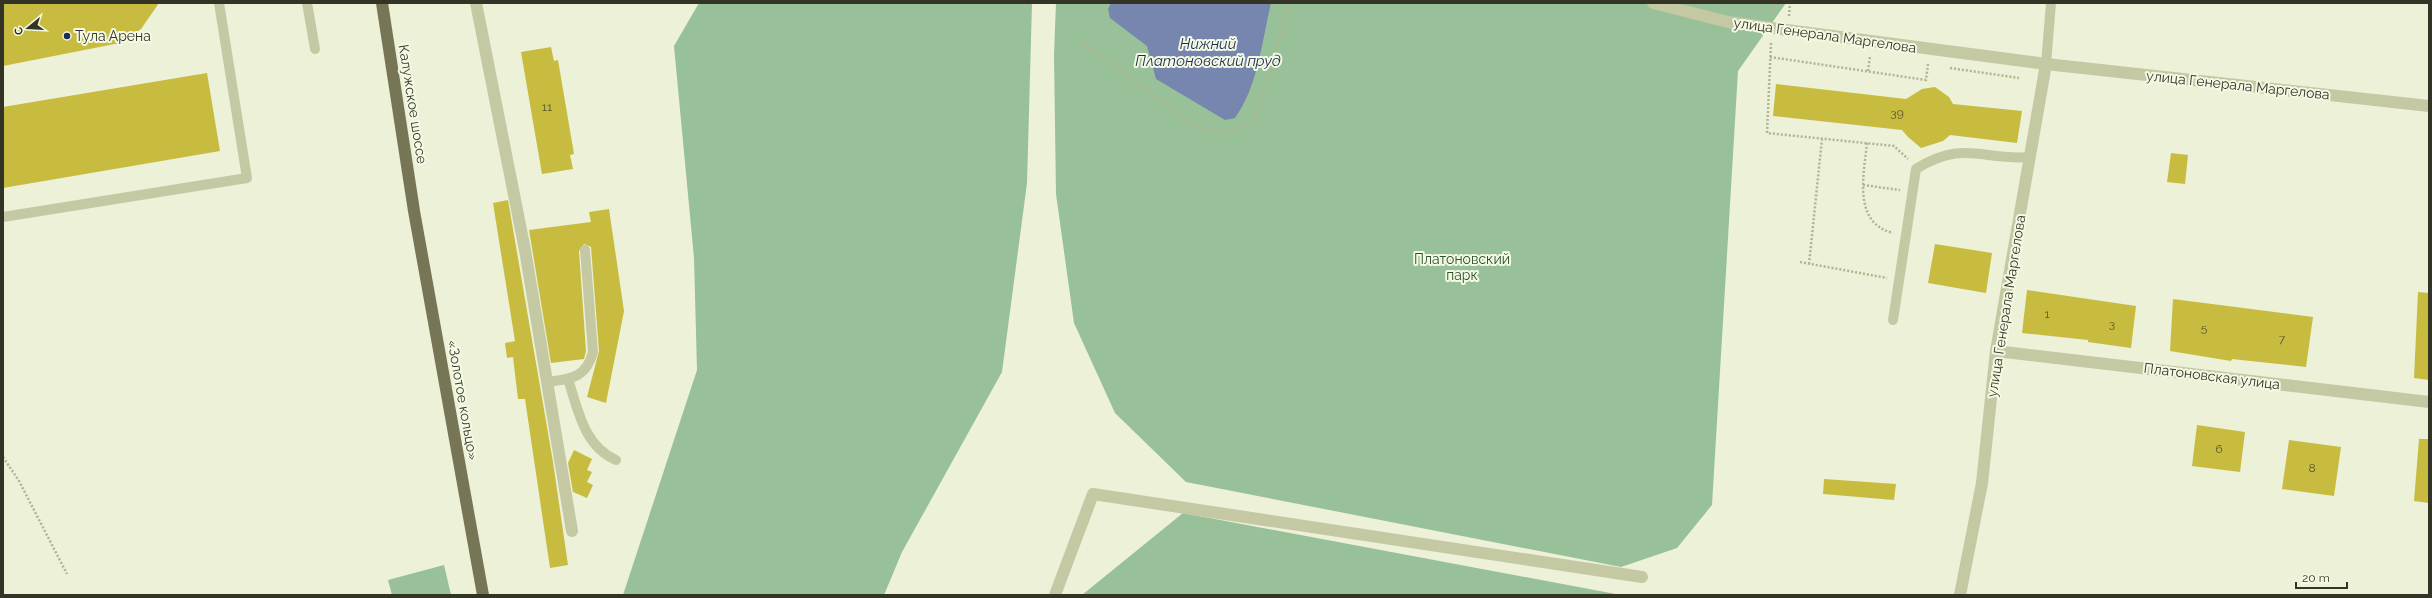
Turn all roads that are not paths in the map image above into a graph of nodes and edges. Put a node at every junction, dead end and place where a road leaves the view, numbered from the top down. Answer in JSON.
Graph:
{"nodes":[{"id":1,"x":219,"y":3,"type":"edge"},
{"id":2,"x":307,"y":3,"type":"edge"},
{"id":3,"x":382,"y":3,"type":"edge"},
{"id":4,"x":476,"y":3,"type":"edge"},
{"id":5,"x":1653,"y":3,"type":"edge"},
{"id":6,"x":2051,"y":3,"type":"edge"},
{"id":7,"x":315,"y":49,"type":"dead end"},
{"id":8,"x":2046,"y":64,"type":"junction"},
{"id":9,"x":2429,"y":106,"type":"edge"},
{"id":10,"x":2030,"y":157,"type":"junction"},
{"id":11,"x":414,"y":211,"type":"joint"},
{"id":12,"x":3,"y":217,"type":"edge"},
{"id":13,"x":585,"y":250,"type":"dead end"},
{"id":14,"x":1893,"y":320,"type":"dead end"},
{"id":15,"x":1996,"y":351,"type":"junction"},
{"id":16,"x":568,"y":379,"type":"junction"},
{"id":17,"x":547,"y":382,"type":"junction"},
{"id":18,"x":2429,"y":402,"type":"edge"},
{"id":19,"x":616,"y":460,"type":"dead end"},
{"id":20,"x":572,"y":531,"type":"dead end"},
{"id":21,"x":1642,"y":577,"type":"dead end"},
{"id":22,"x":483,"y":595,"type":"edge"},
{"id":23,"x":1055,"y":595,"type":"edge"},
{"id":24,"x":1960,"y":595,"type":"edge"}],
"edges":[{"from":1,"to":12,"type":"lane"},
{"from":2,"to":7,"type":"lane"},
{"from":3,"to":11,"type":"main road","name":"Калужское шоссе"},
{"from":4,"to":17,"type":"street"},
{"from":5,"to":8,"type":"street","name":"улица Генерала Маргелова"},
{"from":6,"to":8,"type":"lane"},
{"from":8,"to":9,"type":"street","name":"улица Генерала Маргелова"},
{"from":8,"to":10,"type":"street","name":"улица Генерала Маргелова"},
{"from":10,"to":14,"type":"lane"},
{"from":10,"to":15,"type":"street","name":"улица Генерала Маргелова"},
{"from":11,"to":22,"type":"main road","name":"«Золотое кольцо»"},
{"from":13,"to":16,"type":"lane"},
{"from":15,"to":18,"type":"street","name":"Платоновская улица"},
{"from":15,"to":24,"type":"street","name":"улица Генерала Маргелова"},
{"from":16,"to":17,"type":"lane"},
{"from":16,"to":19,"type":"lane"},
{"from":17,"to":20,"type":"street"},
{"from":21,"to":23,"type":"street"}]}
